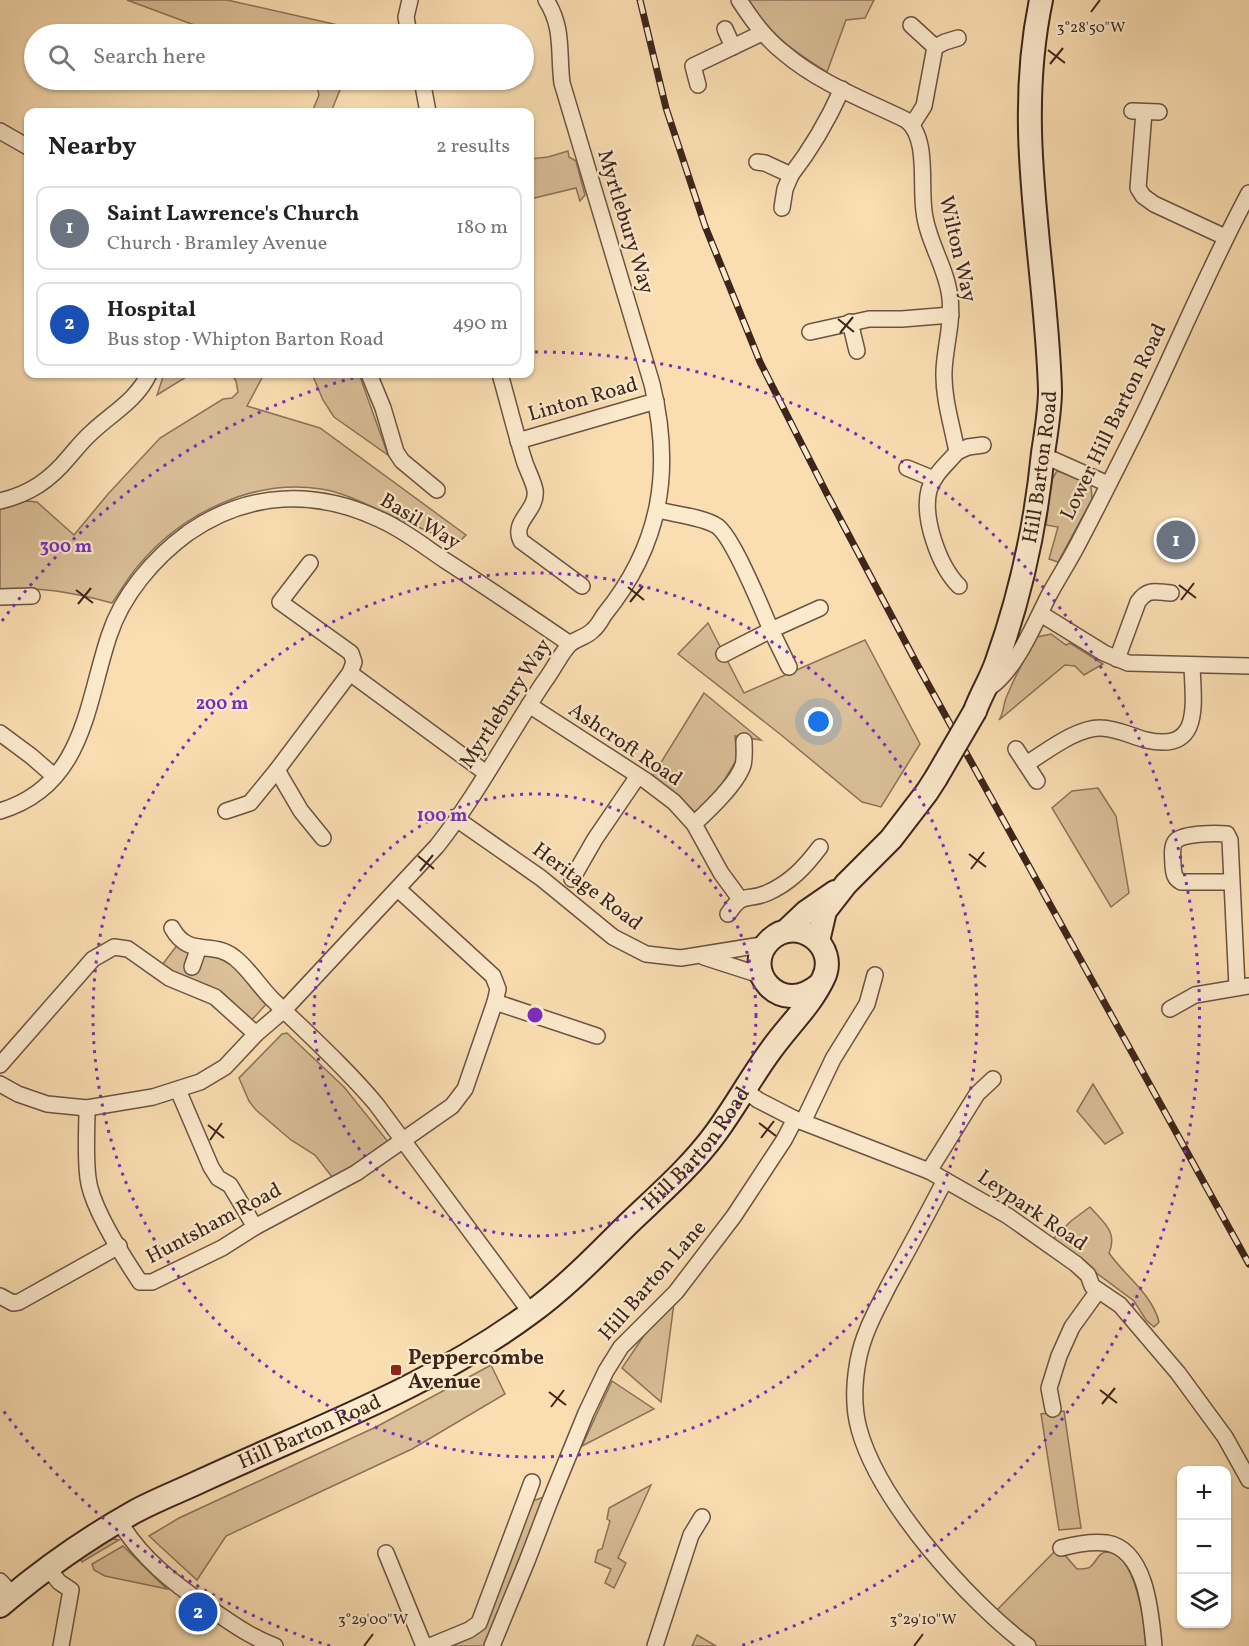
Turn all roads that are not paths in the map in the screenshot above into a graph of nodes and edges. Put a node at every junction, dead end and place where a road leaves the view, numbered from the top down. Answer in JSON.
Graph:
{"nodes":[{"id":1,"x":410,"y":0,"type":"edge"},
{"id":2,"x":546,"y":0,"type":"edge"},
{"id":3,"x":739,"y":0,"type":"edge"},
{"id":4,"x":1041,"y":0,"type":"edge"},
{"id":5,"x":407,"y":24,"type":"edge"},
{"id":6,"x":911,"y":25,"type":"dead end"},
{"id":7,"x":725,"y":29,"type":"dead end"},
{"id":8,"x":762,"y":33,"type":"junction"},
{"id":9,"x":958,"y":38,"type":"dead end"},
{"id":10,"x":733,"y":47,"type":"junction"},
{"id":11,"x":935,"y":47,"type":"junction"},
{"id":12,"x":698,"y":85,"type":"dead end"},
{"id":13,"x":842,"y":88,"type":"junction"},
{"id":14,"x":424,"y":90,"type":"edge"},
{"id":15,"x":427,"y":108,"type":"edge"},
{"id":16,"x":1145,"y":112,"type":"dead end"},
{"id":17,"x":912,"y":125,"type":"junction"},
{"id":18,"x":0,"y":131,"type":"edge"},
{"id":19,"x":24,"y":145,"type":"edge"},
{"id":20,"x":757,"y":162,"type":"dead end"},
{"id":21,"x":791,"y":175,"type":"junction"},
{"id":22,"x":1249,"y":193,"type":"edge"},
{"id":23,"x":782,"y":208,"type":"dead end"},
{"id":24,"x":1225,"y":237,"type":"junction"},
{"id":25,"x":951,"y":315,"type":"junction"},
{"id":26,"x":850,"y":322,"type":"junction"},
{"id":27,"x":810,"y":332,"type":"dead end"},
{"id":28,"x":857,"y":351,"type":"dead end"},
{"id":29,"x":147,"y":378,"type":"edge"},
{"id":30,"x":371,"y":378,"type":"edge"},
{"id":31,"x":501,"y":378,"type":"edge"},
{"id":32,"x":656,"y":401,"type":"junction"},
{"id":33,"x":518,"y":441,"type":"junction"},
{"id":34,"x":983,"y":445,"type":"dead end"},
{"id":35,"x":957,"y":452,"type":"junction"},
{"id":36,"x":1043,"y":459,"type":"junction"},
{"id":37,"x":907,"y":468,"type":"dead end"},
{"id":38,"x":934,"y":479,"type":"junction"},
{"id":39,"x":1108,"y":484,"type":"junction"},
{"id":40,"x":437,"y":490,"type":"dead end"},
{"id":41,"x":0,"y":501,"type":"edge"},
{"id":42,"x":658,"y":510,"type":"junction"},
{"id":43,"x":310,"y":564,"type":"dead end"},
{"id":44,"x":582,"y":586,"type":"dead end"},
{"id":45,"x":958,"y":586,"type":"dead end"},
{"id":46,"x":1171,"y":593,"type":"dead end"},
{"id":47,"x":32,"y":596,"type":"dead end"},
{"id":48,"x":0,"y":597,"type":"edge"},
{"id":49,"x":820,"y":608,"type":"dead end"},
{"id":50,"x":1041,"y":614,"type":"junction"},
{"id":51,"x":771,"y":630,"type":"junction"},
{"id":52,"x":570,"y":644,"type":"junction"},
{"id":53,"x":724,"y":654,"type":"dead end"},
{"id":54,"x":1117,"y":659,"type":"junction"},
{"id":55,"x":1192,"y":665,"type":"junction"},
{"id":56,"x":1249,"y":666,"type":"edge"},
{"id":57,"x":789,"y":667,"type":"dead end"},
{"id":58,"x":350,"y":673,"type":"junction"},
{"id":59,"x":984,"y":690,"type":"junction"},
{"id":60,"x":529,"y":705,"type":"junction"},
{"id":61,"x":0,"y":733,"type":"edge"},
{"id":62,"x":744,"y":741,"type":"dead end"},
{"id":63,"x":1016,"y":749,"type":"dead end"},
{"id":64,"x":1026,"y":764,"type":"junction"},
{"id":65,"x":277,"y":770,"type":"junction"},
{"id":66,"x":486,"y":773,"type":"junction"},
{"id":67,"x":54,"y":776,"type":"junction"},
{"id":68,"x":638,"y":776,"type":"junction"},
{"id":69,"x":1036,"y":781,"type":"dead end"},
{"id":70,"x":0,"y":811,"type":"edge"},
{"id":71,"x":226,"y":811,"type":"dead end"},
{"id":72,"x":458,"y":820,"type":"junction"},
{"id":73,"x":694,"y":824,"type":"junction"},
{"id":74,"x":323,"y":838,"type":"dead end"},
{"id":75,"x":820,"y":847,"type":"dead end"},
{"id":76,"x":572,"y":879,"type":"dead end"},
{"id":77,"x":1231,"y":882,"type":"junction"},
{"id":78,"x":846,"y":884,"type":"junction"},
{"id":79,"x":398,"y":889,"type":"junction"},
{"id":80,"x":740,"y":899,"type":"junction"},
{"id":81,"x":728,"y":914,"type":"dead end"},
{"id":82,"x":172,"y":928,"type":"dead end"},
{"id":83,"x":786,"y":931,"type":"junction"},
{"id":84,"x":818,"y":941,"type":"junction"},
{"id":85,"x":767,"y":944,"type":"junction"},
{"id":86,"x":199,"y":947,"type":"junction"},
{"id":87,"x":701,"y":956,"type":"junction"},
{"id":88,"x":192,"y":966,"type":"dead end"},
{"id":89,"x":875,"y":975,"type":"dead end"},
{"id":90,"x":763,"y":976,"type":"junction"},
{"id":91,"x":819,"y":986,"type":"junction"},
{"id":92,"x":1243,"y":987,"type":"edge"},
{"id":93,"x":778,"y":993,"type":"junction"},
{"id":94,"x":495,"y":1002,"type":"junction"},
{"id":95,"x":1170,"y":1009,"type":"dead end"},
{"id":96,"x":284,"y":1010,"type":"junction"},
{"id":97,"x":256,"y":1034,"type":"junction"},
{"id":98,"x":597,"y":1036,"type":"dead end"},
{"id":99,"x":771,"y":1049,"type":"junction"},
{"id":100,"x":0,"y":1065,"type":"edge"},
{"id":101,"x":993,"y":1079,"type":"dead end"},
{"id":102,"x":0,"y":1084,"type":"edge"},
{"id":103,"x":178,"y":1090,"type":"junction"},
{"id":104,"x":745,"y":1090,"type":"junction"},
{"id":105,"x":87,"y":1108,"type":"junction"},
{"id":106,"x":799,"y":1121,"type":"junction"},
{"id":107,"x":403,"y":1140,"type":"junction"},
{"id":108,"x":930,"y":1171,"type":"junction"},
{"id":109,"x":945,"y":1180,"type":"junction"},
{"id":110,"x":255,"y":1227,"type":"junction"},
{"id":111,"x":118,"y":1246,"type":"junction"},
{"id":112,"x":1098,"y":1291,"type":"junction"},
{"id":113,"x":0,"y":1296,"type":"edge"},
{"id":114,"x":531,"y":1313,"type":"junction"},
{"id":115,"x":1053,"y":1409,"type":"dead end"},
{"id":116,"x":1249,"y":1480,"type":"edge"},
{"id":117,"x":532,"y":1482,"type":"dead end"},
{"id":118,"x":702,"y":1517,"type":"dead end"},
{"id":119,"x":119,"y":1521,"type":"junction"},
{"id":120,"x":1061,"y":1548,"type":"dead end"},
{"id":121,"x":386,"y":1553,"type":"dead end"},
{"id":122,"x":47,"y":1567,"type":"junction"},
{"id":123,"x":4,"y":1594,"type":"edge"},
{"id":124,"x":61,"y":1646,"type":"edge"},
{"id":125,"x":275,"y":1646,"type":"edge"},
{"id":126,"x":424,"y":1646,"type":"edge"},
{"id":127,"x":430,"y":1646,"type":"edge"},
{"id":128,"x":492,"y":1646,"type":"edge"},
{"id":129,"x":655,"y":1646,"type":"edge"},
{"id":130,"x":1028,"y":1646,"type":"edge"},
{"id":131,"x":1154,"y":1646,"type":"edge"}],
"edges":[{"from":1,"to":5,"type":"street"},
{"from":2,"to":32,"type":"street","name":"Myrtlebury Way"},
{"from":3,"to":8,"type":"street"},
{"from":4,"to":36,"type":"main road","name":"Hill Barton Road"},
{"from":6,"to":11,"type":"street"},
{"from":7,"to":10,"type":"street"},
{"from":8,"to":10,"type":"street"},
{"from":8,"to":13,"type":"street"},
{"from":9,"to":11,"type":"street"},
{"from":10,"to":12,"type":"street"},
{"from":11,"to":17,"type":"street"},
{"from":13,"to":17,"type":"street"},
{"from":13,"to":21,"type":"street"},
{"from":14,"to":15,"type":"street"},
{"from":16,"to":24,"type":"street"},
{"from":17,"to":25,"type":"street","name":"Wilton Way"},
{"from":18,"to":19,"type":"street"},
{"from":20,"to":21,"type":"street"},
{"from":21,"to":23,"type":"street"},
{"from":22,"to":24,"type":"street","name":"Lower Hill Barton Road"},
{"from":24,"to":39,"type":"street","name":"Lower Hill Barton Road"},
{"from":25,"to":26,"type":"street"},
{"from":25,"to":35,"type":"street","name":"Wilton Way"},
{"from":26,"to":27,"type":"street"},
{"from":26,"to":28,"type":"street"},
{"from":29,"to":41,"type":"street"},
{"from":30,"to":40,"type":"street"},
{"from":31,"to":33,"type":"street","name":"Linton Road"},
{"from":32,"to":33,"type":"street","name":"Linton Road"},
{"from":32,"to":42,"type":"street","name":"Myrtlebury Way"},
{"from":33,"to":44,"type":"street"},
{"from":34,"to":35,"type":"street"},
{"from":35,"to":38,"type":"street"},
{"from":36,"to":39,"type":"street"},
{"from":36,"to":59,"type":"main road","name":"Hill Barton Road"},
{"from":37,"to":38,"type":"street"},
{"from":38,"to":45,"type":"street"},
{"from":39,"to":50,"type":"street","name":"Lower Hill Barton Road"},
{"from":42,"to":51,"type":"street"},
{"from":42,"to":52,"type":"street","name":"Myrtlebury Way"},
{"from":43,"to":58,"type":"street"},
{"from":46,"to":54,"type":"street"},
{"from":47,"to":48,"type":"street"},
{"from":49,"to":51,"type":"street"},
{"from":50,"to":54,"type":"street"},
{"from":50,"to":59,"type":"street","name":"Lower Hill Barton Road"},
{"from":51,"to":53,"type":"street"},
{"from":51,"to":57,"type":"street"},
{"from":52,"to":60,"type":"street","name":"Myrtlebury Way"},
{"from":52,"to":67,"type":"street","name":"Basil Way"},
{"from":54,"to":55,"type":"street"},
{"from":55,"to":56,"type":"street"},
{"from":55,"to":64,"type":"street"},
{"from":58,"to":65,"type":"street"},
{"from":58,"to":66,"type":"street"},
{"from":59,"to":78,"type":"main road","name":"Hill Barton Road","bridge":true},
{"from":60,"to":66,"type":"street","name":"Myrtlebury Way"},
{"from":60,"to":68,"type":"street","name":"Ashcroft Road"},
{"from":61,"to":67,"type":"street"},
{"from":62,"to":73,"type":"street"},
{"from":63,"to":64,"type":"street"},
{"from":64,"to":69,"type":"street"},
{"from":65,"to":71,"type":"street"},
{"from":65,"to":74,"type":"street"},
{"from":66,"to":72,"type":"street","name":"Myrtlebury Way"},
{"from":67,"to":70,"type":"street","name":"Basil Way"},
{"from":68,"to":73,"type":"street","name":"Ashcroft Road"},
{"from":68,"to":76,"type":"street"},
{"from":72,"to":79,"type":"street","name":"Myrtlebury Way"},
{"from":72,"to":87,"type":"street","name":"Heritage Road"},
{"from":73,"to":80,"type":"street","name":"Ashcroft Road"},
{"from":75,"to":80,"type":"street"},
{"from":77,"to":77,"type":"street"},
{"from":77,"to":92,"type":"street"},
{"from":78,"to":83,"type":"main road","name":"Hill Barton Road"},
{"from":78,"to":84,"type":"main road","name":"Hill Barton Road"},
{"from":79,"to":94,"type":"street"},
{"from":79,"to":96,"type":"street","name":"Myrtlebury Way"},
{"from":80,"to":81,"type":"street"},
{"from":82,"to":86,"type":"street"},
{"from":83,"to":84,"type":"main road"},
{"from":83,"to":85,"type":"main road"},
{"from":84,"to":91,"type":"main road"},
{"from":85,"to":87,"type":"street","name":"Heritage Road"},
{"from":85,"to":90,"type":"main road"},
{"from":86,"to":88,"type":"street"},
{"from":86,"to":96,"type":"street"},
{"from":87,"to":90,"type":"street","name":"Heritage Road"},
{"from":89,"to":106,"type":"street","name":"Hill Barton Lane"},
{"from":90,"to":93,"type":"main road"},
{"from":91,"to":93,"type":"main road"},
{"from":91,"to":99,"type":"main road","name":"Hill Barton Road"},
{"from":92,"to":95,"type":"street"},
{"from":93,"to":99,"type":"main road","name":"Hill Barton Road"},
{"from":94,"to":98,"type":"street"},
{"from":94,"to":107,"type":"street","name":"Huntsham Road"},
{"from":96,"to":97,"type":"street"},
{"from":96,"to":107,"type":"street"},
{"from":97,"to":100,"type":"street"},
{"from":97,"to":103,"type":"street"},
{"from":99,"to":104,"type":"main road","name":"Hill Barton Road"},
{"from":101,"to":108,"type":"street"},
{"from":102,"to":105,"type":"street"},
{"from":103,"to":105,"type":"street"},
{"from":103,"to":110,"type":"street"},
{"from":104,"to":106,"type":"street","name":"Leypark Road"},
{"from":104,"to":114,"type":"main road","name":"Hill Barton Road"},
{"from":105,"to":111,"type":"street","name":"Huntsham Road"},
{"from":106,"to":108,"type":"street","name":"Leypark Road"},
{"from":106,"to":128,"type":"street","name":"Hill Barton Lane"},
{"from":107,"to":110,"type":"street","name":"Huntsham Road"},
{"from":107,"to":114,"type":"street"},
{"from":108,"to":109,"type":"street","name":"Leypark Road"},
{"from":109,"to":112,"type":"street","name":"Leypark Road"},
{"from":109,"to":130,"type":"street"},
{"from":110,"to":111,"type":"street","name":"Huntsham Road"},
{"from":111,"to":113,"type":"street"},
{"from":112,"to":115,"type":"street"},
{"from":112,"to":116,"type":"street","name":"Leypark Road"},
{"from":114,"to":119,"type":"main road","name":"Hill Barton Road"},
{"from":117,"to":127,"type":"street"},
{"from":118,"to":129,"type":"street"},
{"from":119,"to":122,"type":"main road","name":"Hill Barton Road"},
{"from":119,"to":125,"type":"street"},
{"from":120,"to":131,"type":"street"},
{"from":121,"to":126,"type":"street"},
{"from":122,"to":123,"type":"main road","name":"Hill Barton Road"},
{"from":122,"to":124,"type":"street"}]}
